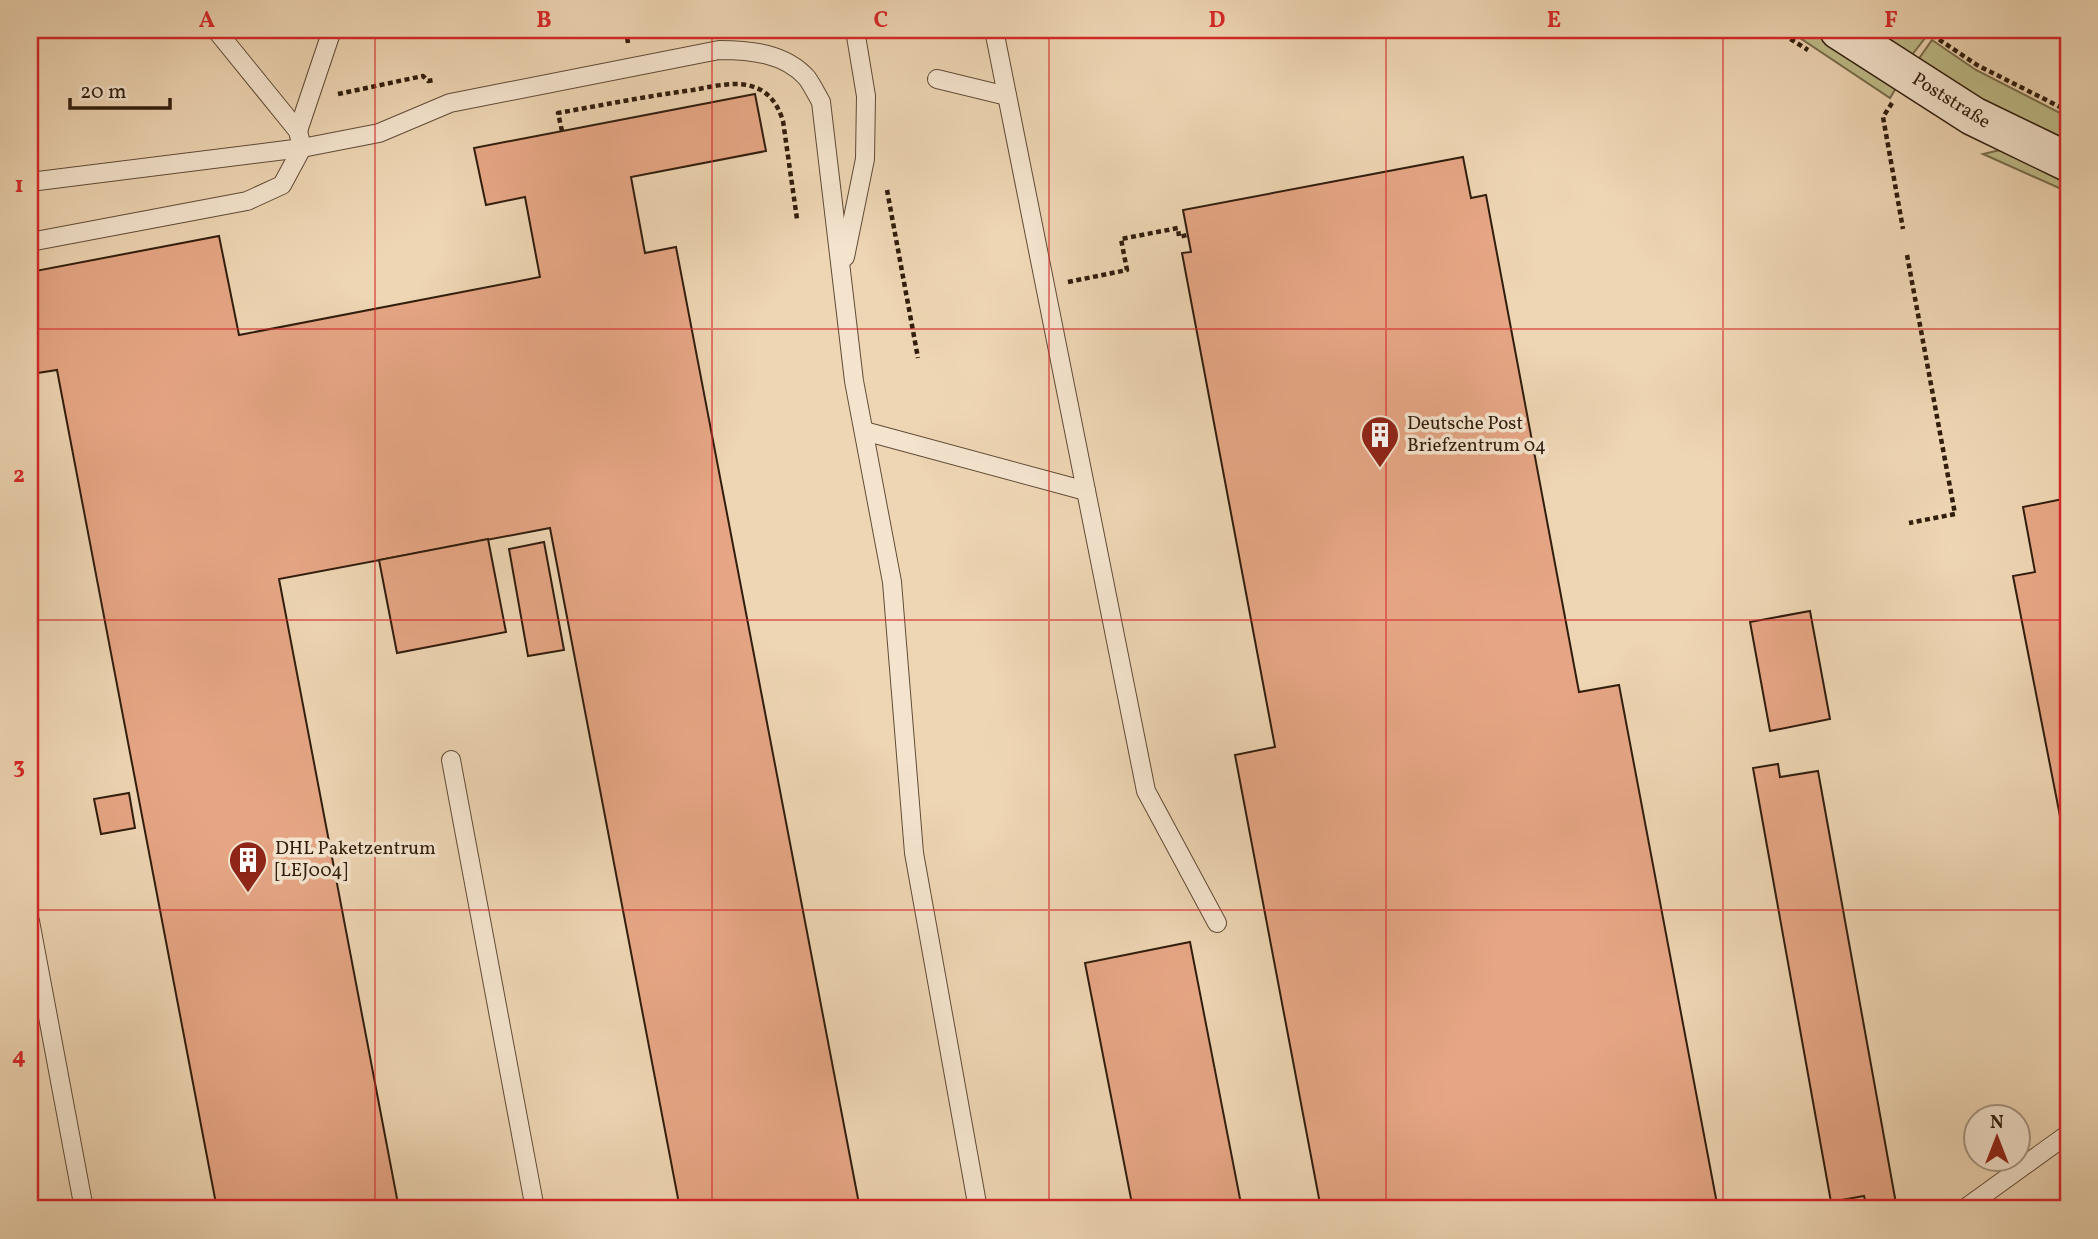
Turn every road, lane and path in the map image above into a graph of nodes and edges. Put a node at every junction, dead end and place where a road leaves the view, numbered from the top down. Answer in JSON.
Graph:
{"nodes":[{"id":1,"x":216,"y":30,"type":"edge"},
{"id":2,"x":332,"y":30,"type":"edge"},
{"id":3,"x":626,"y":30,"type":"edge"},
{"id":4,"x":811,"y":30,"type":"edge"},
{"id":5,"x":855,"y":30,"type":"edge"},
{"id":6,"x":994,"y":30,"type":"edge"},
{"id":7,"x":1839,"y":30,"type":"edge"},
{"id":8,"x":1925,"y":30,"type":"edge"},
{"id":9,"x":838,"y":39,"type":"dead end"},
{"id":10,"x":628,"y":45,"type":"dead end"},
{"id":11,"x":937,"y":79,"type":"dead end"},
{"id":12,"x":1007,"y":96,"type":"junction"},
{"id":13,"x":1888,"y":108,"type":"dead end"},
{"id":14,"x":2068,"y":111,"type":"edge"},
{"id":15,"x":562,"y":131,"type":"dead end"},
{"id":16,"x":300,"y":139,"type":"junction"},
{"id":17,"x":2068,"y":162,"type":"edge"},
{"id":18,"x":30,"y":182,"type":"edge"},
{"id":19,"x":886,"y":186,"type":"dead end"},
{"id":20,"x":797,"y":219,"type":"dead end"},
{"id":21,"x":1903,"y":229,"type":"dead end"},
{"id":22,"x":1188,"y":235,"type":"dead end"},
{"id":23,"x":30,"y":242,"type":"edge"},
{"id":24,"x":1907,"y":255,"type":"dead end"},
{"id":25,"x":842,"y":274,"type":"junction"},
{"id":26,"x":1046,"y":287,"type":"junction"},
{"id":27,"x":918,"y":358,"type":"dead end"},
{"id":28,"x":864,"y":431,"type":"junction"},
{"id":29,"x":1086,"y":491,"type":"junction"},
{"id":30,"x":1909,"y":523,"type":"dead end"},
{"id":31,"x":451,"y":760,"type":"dead end"},
{"id":32,"x":30,"y":921,"type":"edge"},
{"id":33,"x":1217,"y":923,"type":"dead end"},
{"id":34,"x":2068,"y":1134,"type":"edge"},
{"id":35,"x":84,"y":1209,"type":"edge"},
{"id":36,"x":535,"y":1209,"type":"edge"},
{"id":37,"x":978,"y":1209,"type":"edge"},
{"id":38,"x":1964,"y":1209,"type":"edge"}],
"edges":[{"from":1,"to":16,"type":"lane"},
{"from":2,"to":16,"type":"lane"},
{"from":3,"to":10,"type":"path"},
{"from":4,"to":9,"type":"path"},
{"from":5,"to":25,"type":"lane"},
{"from":6,"to":12,"type":"lane"},
{"from":7,"to":17,"type":"street","name":"Poststraße"},
{"from":8,"to":14,"type":"path"},
{"from":11,"to":12,"type":"lane"},
{"from":12,"to":26,"type":"lane"},
{"from":13,"to":21,"type":"path"},
{"from":15,"to":20,"type":"path"},
{"from":16,"to":18,"type":"lane"},
{"from":16,"to":23,"type":"lane"},
{"from":16,"to":25,"type":"lane"},
{"from":19,"to":27,"type":"path"},
{"from":22,"to":26,"type":"path"},
{"from":24,"to":30,"type":"path"},
{"from":25,"to":28,"type":"lane"},
{"from":26,"to":29,"type":"lane"},
{"from":28,"to":29,"type":"lane"},
{"from":28,"to":37,"type":"lane"},
{"from":29,"to":33,"type":"lane"},
{"from":31,"to":36,"type":"lane"},
{"from":32,"to":35,"type":"lane"},
{"from":34,"to":38,"type":"lane"}]}
